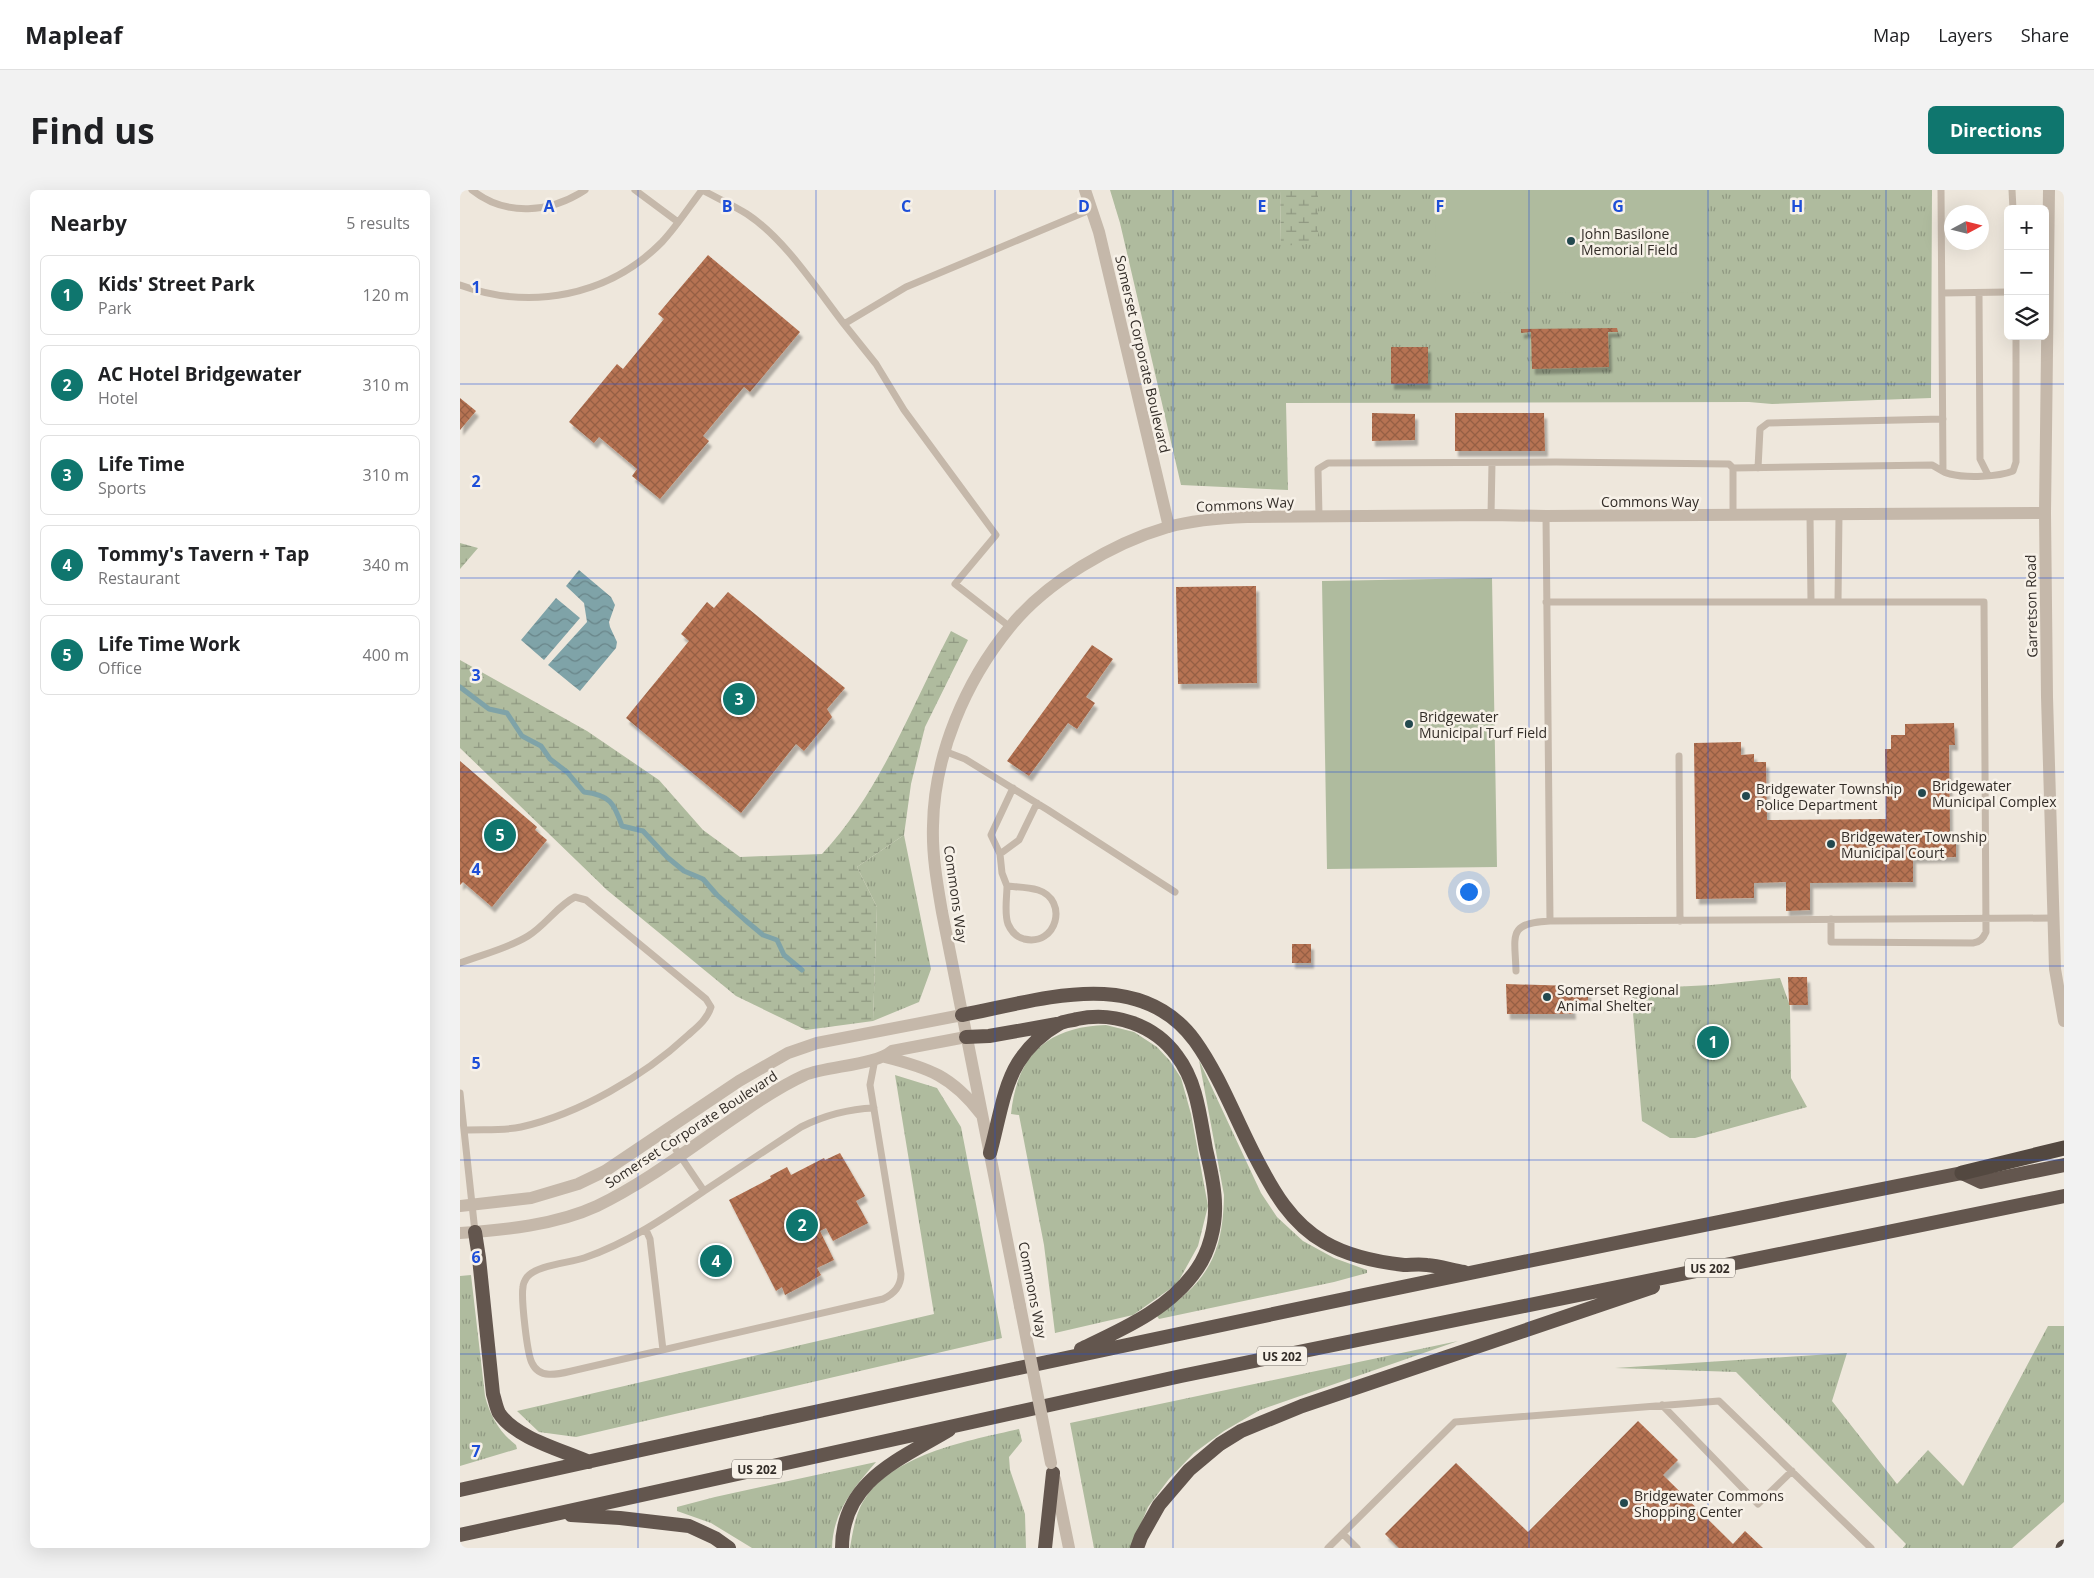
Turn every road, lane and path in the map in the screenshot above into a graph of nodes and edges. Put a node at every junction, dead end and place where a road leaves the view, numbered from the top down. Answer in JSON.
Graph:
{"nodes":[{"id":1,"x":472,"y":190,"type":"edge"},
{"id":2,"x":585,"y":190,"type":"edge"},
{"id":3,"x":635,"y":190,"type":"edge"},
{"id":4,"x":702,"y":190,"type":"edge"},
{"id":5,"x":1085,"y":190,"type":"edge"},
{"id":6,"x":1941,"y":190,"type":"edge"},
{"id":7,"x":2012,"y":190,"type":"edge"},
{"id":8,"x":2049,"y":190,"type":"edge"},
{"id":9,"x":2012,"y":205,"type":"edge"},
{"id":10,"x":1093,"y":209,"type":"junction"},
{"id":11,"x":678,"y":222,"type":"junction"},
{"id":12,"x":2048,"y":250,"type":"edge"},
{"id":13,"x":460,"y":285,"type":"edge"},
{"id":14,"x":2004,"y":292,"type":"edge"},
{"id":15,"x":1942,"y":293,"type":"junction"},
{"id":16,"x":1979,"y":293,"type":"junction"},
{"id":17,"x":2047,"y":295,"type":"edge"},
{"id":18,"x":844,"y":324,"type":"junction"},
{"id":19,"x":2016,"y":340,"type":"edge"},
{"id":20,"x":1943,"y":419,"type":"junction"},
{"id":21,"x":1492,"y":463,"type":"junction"},
{"id":22,"x":1733,"y":468,"type":"junction"},
{"id":23,"x":1758,"y":468,"type":"junction"},
{"id":24,"x":1943,"y":471,"type":"junction"},
{"id":25,"x":1988,"y":475,"type":"junction"},
{"id":26,"x":2045,"y":513,"type":"junction"},
{"id":27,"x":1839,"y":514,"type":"junction"},
{"id":28,"x":1491,"y":515,"type":"junction"},
{"id":29,"x":1732,"y":515,"type":"junction"},
{"id":30,"x":1810,"y":515,"type":"junction"},
{"id":31,"x":1318,"y":516,"type":"junction"},
{"id":32,"x":1546,"y":516,"type":"junction"},
{"id":33,"x":1169,"y":527,"type":"junction"},
{"id":34,"x":1546,"y":602,"type":"junction"},
{"id":35,"x":1811,"y":602,"type":"junction"},
{"id":36,"x":1838,"y":602,"type":"junction"},
{"id":37,"x":1010,"y":627,"type":"junction"},
{"id":38,"x":944,"y":751,"type":"junction"},
{"id":39,"x":1679,"y":756,"type":"dead end"},
{"id":40,"x":1013,"y":788,"type":"junction"},
{"id":41,"x":1037,"y":804,"type":"junction"},
{"id":42,"x":1000,"y":854,"type":"junction"},
{"id":43,"x":1007,"y":886,"type":"junction"},
{"id":44,"x":1175,"y":892,"type":"dead end"},
{"id":45,"x":2054,"y":918,"type":"junction"},
{"id":46,"x":1831,"y":919,"type":"junction"},
{"id":47,"x":1985,"y":919,"type":"junction"},
{"id":48,"x":1550,"y":921,"type":"junction"},
{"id":49,"x":1680,"y":921,"type":"junction"},
{"id":50,"x":460,"y":962,"type":"edge"},
{"id":51,"x":1516,"y":972,"type":"dead end"},
{"id":52,"x":962,"y":1015,"type":"junction"},
{"id":53,"x":2064,"y":1021,"type":"edge"},
{"id":54,"x":1060,"y":1023,"type":"junction"},
{"id":55,"x":966,"y":1038,"type":"junction"},
{"id":56,"x":880,"y":1058,"type":"junction"},
{"id":57,"x":460,"y":1093,"type":"edge"},
{"id":58,"x":874,"y":1108,"type":"junction"},
{"id":59,"x":983,"y":1117,"type":"junction"},
{"id":60,"x":464,"y":1130,"type":"junction"},
{"id":61,"x":664,"y":1132,"type":"junction"},
{"id":62,"x":2064,"y":1148,"type":"edge"},
{"id":63,"x":990,"y":1153,"type":"junction"},
{"id":64,"x":679,"y":1156,"type":"junction"},
{"id":65,"x":2064,"y":1165,"type":"edge"},
{"id":66,"x":1962,"y":1173,"type":"junction"},
{"id":67,"x":704,"y":1191,"type":"junction"},
{"id":68,"x":2064,"y":1196,"type":"edge"},
{"id":69,"x":466,"y":1205,"type":"edge"},
{"id":70,"x":646,"y":1230,"type":"junction"},
{"id":71,"x":474,"y":1232,"type":"junction"},
{"id":72,"x":460,"y":1233,"type":"edge"},
{"id":73,"x":1697,"y":1271,"type":"junction"},
{"id":74,"x":1469,"y":1274,"type":"junction"},
{"id":75,"x":663,"y":1350,"type":"junction"},
{"id":76,"x":1061,"y":1358,"type":"junction"},
{"id":77,"x":1662,"y":1405,"type":"junction"},
{"id":78,"x":959,"y":1424,"type":"junction"},
{"id":79,"x":589,"y":1462,"type":"junction"},
{"id":80,"x":1052,"y":1468,"type":"junction"},
{"id":81,"x":1792,"y":1471,"type":"junction"},
{"id":82,"x":460,"y":1490,"type":"edge"},
{"id":83,"x":555,"y":1514,"type":"junction"},
{"id":84,"x":1342,"y":1534,"type":"junction"},
{"id":85,"x":460,"y":1535,"type":"edge"},
{"id":86,"x":729,"y":1548,"type":"edge"},
{"id":87,"x":842,"y":1548,"type":"edge"},
{"id":88,"x":1045,"y":1548,"type":"edge"},
{"id":89,"x":1069,"y":1548,"type":"edge"},
{"id":90,"x":1136,"y":1548,"type":"edge"},
{"id":91,"x":1328,"y":1548,"type":"edge"},
{"id":92,"x":1357,"y":1548,"type":"edge"},
{"id":93,"x":1871,"y":1548,"type":"edge"}],
"edges":[{"from":1,"to":2,"type":"lane"},
{"from":3,"to":11,"type":"lane"},
{"from":4,"to":11,"type":"lane"},
{"from":4,"to":18,"type":"lane"},
{"from":5,"to":10,"type":"street","name":"Somerset Corporate Boulevard"},
{"from":6,"to":15,"type":"lane"},
{"from":7,"to":9,"type":"lane"},
{"from":8,"to":12,"type":"street","name":"Garretson Road"},
{"from":10,"to":18,"type":"lane"},
{"from":10,"to":33,"type":"street","name":"Somerset Corporate Boulevard"},
{"from":11,"to":13,"type":"lane"},
{"from":14,"to":16,"type":"lane"},
{"from":15,"to":16,"type":"lane"},
{"from":15,"to":20,"type":"lane"},
{"from":16,"to":25,"type":"lane"},
{"from":17,"to":26,"type":"street","name":"Garretson Road"},
{"from":18,"to":37,"type":"lane"},
{"from":19,"to":25,"type":"lane"},
{"from":20,"to":23,"type":"lane"},
{"from":20,"to":24,"type":"lane"},
{"from":21,"to":22,"type":"lane"},
{"from":21,"to":28,"type":"lane"},
{"from":21,"to":31,"type":"lane"},
{"from":22,"to":23,"type":"lane"},
{"from":22,"to":29,"type":"lane"},
{"from":23,"to":24,"type":"lane"},
{"from":24,"to":25,"type":"lane"},
{"from":26,"to":27,"type":"street","name":"Commons Way"},
{"from":26,"to":45,"type":"street","name":"Garretson Road"},
{"from":27,"to":30,"type":"street","name":"Commons Way"},
{"from":27,"to":36,"type":"lane"},
{"from":28,"to":31,"type":"street","name":"Commons Way"},
{"from":28,"to":32,"type":"street","name":"Commons Way"},
{"from":29,"to":30,"type":"street","name":"Commons Way"},
{"from":29,"to":32,"type":"street","name":"Commons Way"},
{"from":30,"to":35,"type":"lane"},
{"from":31,"to":33,"type":"street","name":"Commons Way"},
{"from":32,"to":34,"type":"lane"},
{"from":33,"to":37,"type":"street","name":"Commons Way"},
{"from":34,"to":35,"type":"lane"},
{"from":34,"to":48,"type":"lane"},
{"from":35,"to":36,"type":"lane"},
{"from":36,"to":47,"type":"lane"},
{"from":37,"to":38,"type":"street","name":"Commons Way"},
{"from":38,"to":40,"type":"lane"},
{"from":38,"to":52,"type":"street","name":"Commons Way"},
{"from":39,"to":49,"type":"lane"},
{"from":40,"to":41,"type":"lane"},
{"from":40,"to":42,"type":"lane"},
{"from":41,"to":42,"type":"lane"},
{"from":41,"to":44,"type":"lane"},
{"from":42,"to":43,"type":"lane"},
{"from":43,"to":43,"type":"lane"},
{"from":45,"to":47,"type":"lane"},
{"from":45,"to":53,"type":"street","name":"Garretson Road"},
{"from":46,"to":47,"type":"lane"},
{"from":46,"to":47,"type":"lane"},
{"from":46,"to":49,"type":"lane"},
{"from":48,"to":49,"type":"lane"},
{"from":48,"to":51,"type":"lane"},
{"from":50,"to":60,"type":"lane"},
{"from":52,"to":55,"type":"street","name":"Commons Way"},
{"from":52,"to":61,"type":"street","name":"Somerset Corporate Boulevard"},
{"from":52,"to":74,"type":"highway"},
{"from":54,"to":55,"type":"highway"},
{"from":54,"to":63,"type":"highway"},
{"from":54,"to":76,"type":"highway"},
{"from":55,"to":56,"type":"street","name":"Somerset Corporate Boulevard"},
{"from":55,"to":59,"type":"street","name":"Commons Way"},
{"from":56,"to":58,"type":"lane"},
{"from":56,"to":59,"type":"street"},
{"from":56,"to":64,"type":"street","name":"Somerset Corporate Boulevard"},
{"from":57,"to":60,"type":"lane"},
{"from":58,"to":67,"type":"lane"},
{"from":58,"to":75,"type":"lane"},
{"from":59,"to":63,"type":"street","name":"Commons Way"},
{"from":60,"to":69,"type":"lane"},
{"from":61,"to":64,"type":"lane"},
{"from":61,"to":69,"type":"street","name":"Somerset Corporate Boulevard"},
{"from":62,"to":66,"type":"highway"},
{"from":63,"to":80,"type":"street","name":"Commons Way","bridge":true},
{"from":64,"to":67,"type":"lane"},
{"from":64,"to":71,"type":"street","name":"Somerset Corporate Boulevard"},
{"from":65,"to":66,"type":"highway"},
{"from":66,"to":74,"type":"highway"},
{"from":67,"to":70,"type":"lane"},
{"from":68,"to":73,"type":"highway","number":"US 202"},
{"from":69,"to":71,"type":"lane"},
{"from":70,"to":75,"type":"lane"},
{"from":70,"to":75,"type":"lane"},
{"from":71,"to":72,"type":"street","name":"Somerset Corporate Boulevard"},
{"from":71,"to":79,"type":"highway"},
{"from":73,"to":78,"type":"highway","number":"US 202"},
{"from":73,"to":90,"type":"highway"},
{"from":74,"to":76,"type":"highway"},
{"from":76,"to":79,"type":"highway"},
{"from":77,"to":81,"type":"lane"},
{"from":77,"to":81,"type":"lane"},
{"from":77,"to":84,"type":"lane"},
{"from":78,"to":83,"type":"highway","number":"US 202"},
{"from":78,"to":87,"type":"highway"},
{"from":79,"to":82,"type":"highway"},
{"from":80,"to":88,"type":"highway"},
{"from":80,"to":89,"type":"street","name":"Commons Way"},
{"from":81,"to":93,"type":"lane"},
{"from":83,"to":85,"type":"highway","number":"US 202"},
{"from":83,"to":86,"type":"highway"},
{"from":84,"to":91,"type":"lane"},
{"from":84,"to":92,"type":"lane"}]}
